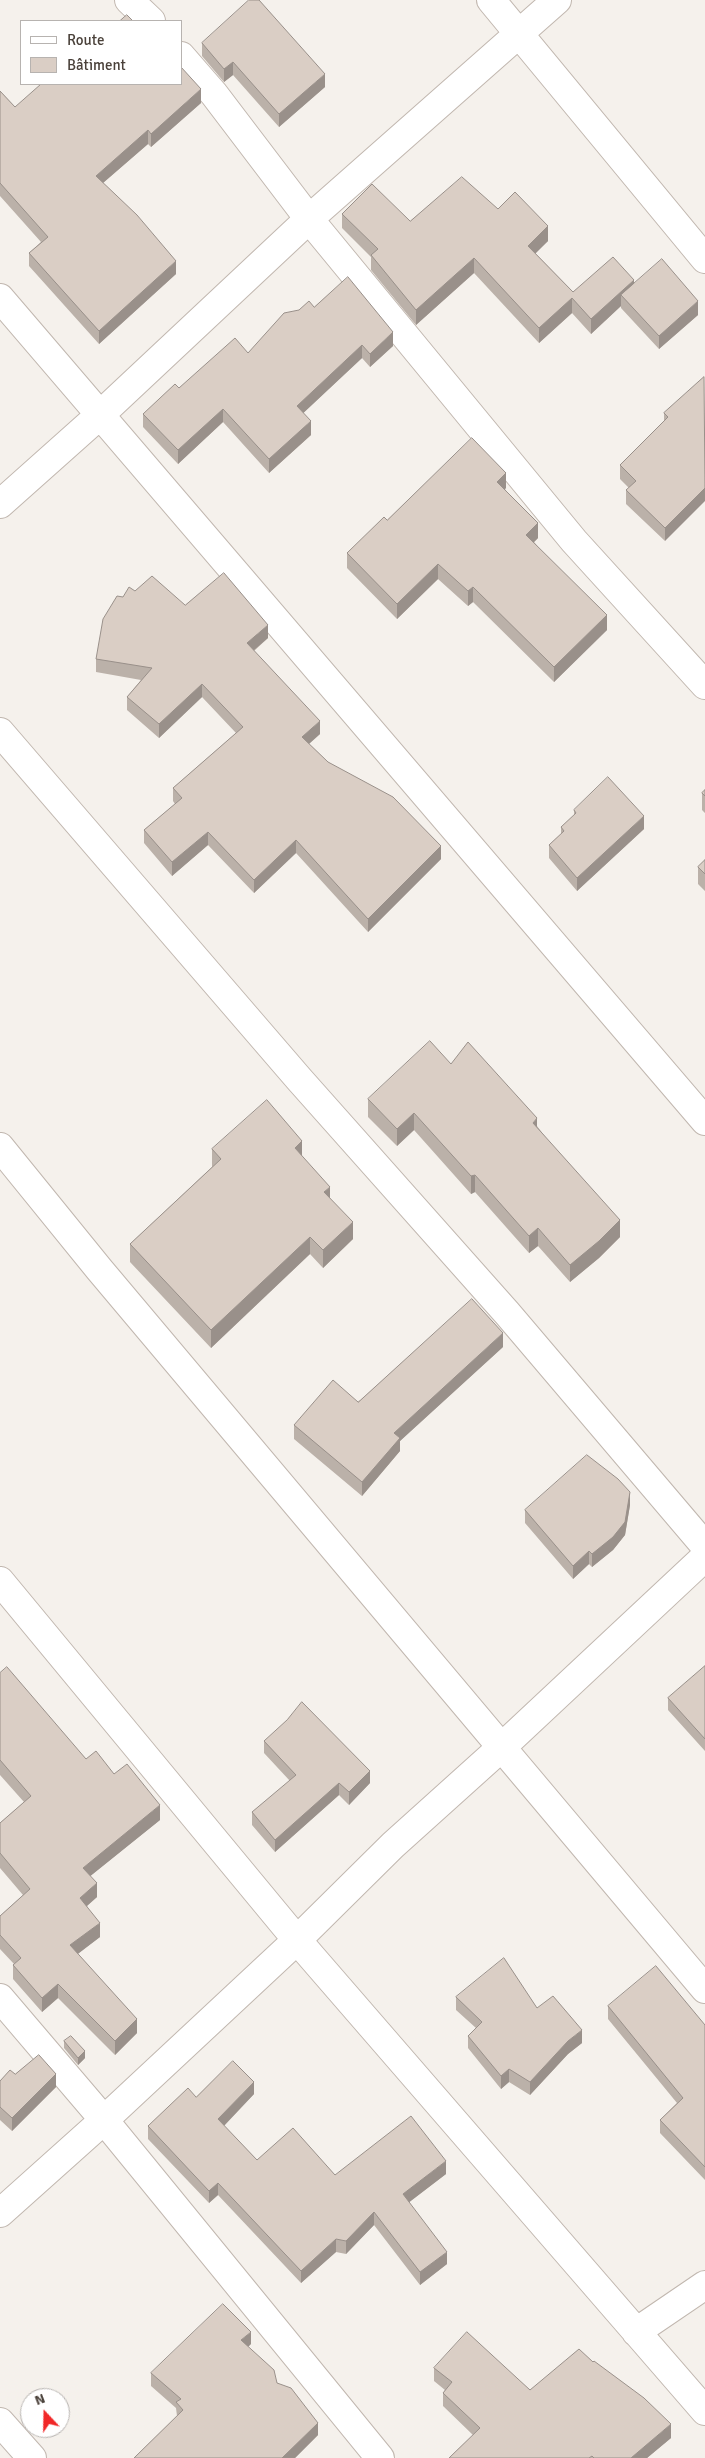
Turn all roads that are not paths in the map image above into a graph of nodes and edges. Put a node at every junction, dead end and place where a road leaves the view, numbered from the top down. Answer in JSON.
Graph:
{"nodes":[{"id":1,"x":129,"y":0,"type":"edge"},
{"id":2,"x":491,"y":0,"type":"edge"},
{"id":3,"x":557,"y":0,"type":"edge"},
{"id":4,"x":150,"y":20,"type":"edge"},
{"id":5,"x":520,"y":34,"type":"junction"},
{"id":6,"x":182,"y":57,"type":"edge"},
{"id":7,"x":309,"y":219,"type":"junction"},
{"id":8,"x":705,"y":259,"type":"edge"},
{"id":9,"x":0,"y":298,"type":"edge"},
{"id":10,"x":101,"y":414,"type":"junction"},
{"id":11,"x":0,"y":504,"type":"edge"},
{"id":12,"x":705,"y":685,"type":"edge"},
{"id":13,"x":0,"y":732,"type":"edge"},
{"id":14,"x":705,"y":1121,"type":"edge"},
{"id":15,"x":0,"y":1147,"type":"edge"},
{"id":16,"x":705,"y":1546,"type":"edge"},
{"id":17,"x":705,"y":1557,"type":"edge"},
{"id":18,"x":0,"y":1581,"type":"edge"},
{"id":19,"x":502,"y":1746,"type":"junction"},
{"id":20,"x":297,"y":1940,"type":"junction"},
{"id":21,"x":705,"y":1989,"type":"edge"},
{"id":22,"x":0,"y":1998,"type":"edge"},
{"id":23,"x":104,"y":2120,"type":"junction"},
{"id":24,"x":0,"y":2213,"type":"edge"},
{"id":25,"x":705,"y":2285,"type":"edge"},
{"id":26,"x":636,"y":2332,"type":"junction"},
{"id":27,"x":705,"y":2411,"type":"edge"},
{"id":28,"x":0,"y":2422,"type":"edge"},
{"id":29,"x":32,"y":2458,"type":"edge"},
{"id":30,"x":380,"y":2458,"type":"edge"}],
"edges":[{"from":1,"to":4,"type":"street"},
{"from":2,"to":5,"type":"street"},
{"from":3,"to":5,"type":"street"},
{"from":5,"to":7,"type":"street"},
{"from":5,"to":8,"type":"street"},
{"from":6,"to":7,"type":"street"},
{"from":7,"to":10,"type":"street"},
{"from":7,"to":12,"type":"street"},
{"from":9,"to":10,"type":"street"},
{"from":10,"to":11,"type":"street"},
{"from":10,"to":14,"type":"street"},
{"from":13,"to":16,"type":"street"},
{"from":15,"to":19,"type":"street"},
{"from":17,"to":19,"type":"street"},
{"from":18,"to":20,"type":"street"},
{"from":19,"to":20,"type":"street"},
{"from":19,"to":21,"type":"street"},
{"from":20,"to":23,"type":"street"},
{"from":20,"to":26,"type":"street"},
{"from":22,"to":23,"type":"street"},
{"from":23,"to":24,"type":"street"},
{"from":23,"to":30,"type":"street"},
{"from":25,"to":26,"type":"street"},
{"from":26,"to":27,"type":"street"},
{"from":28,"to":29,"type":"street"}]}
